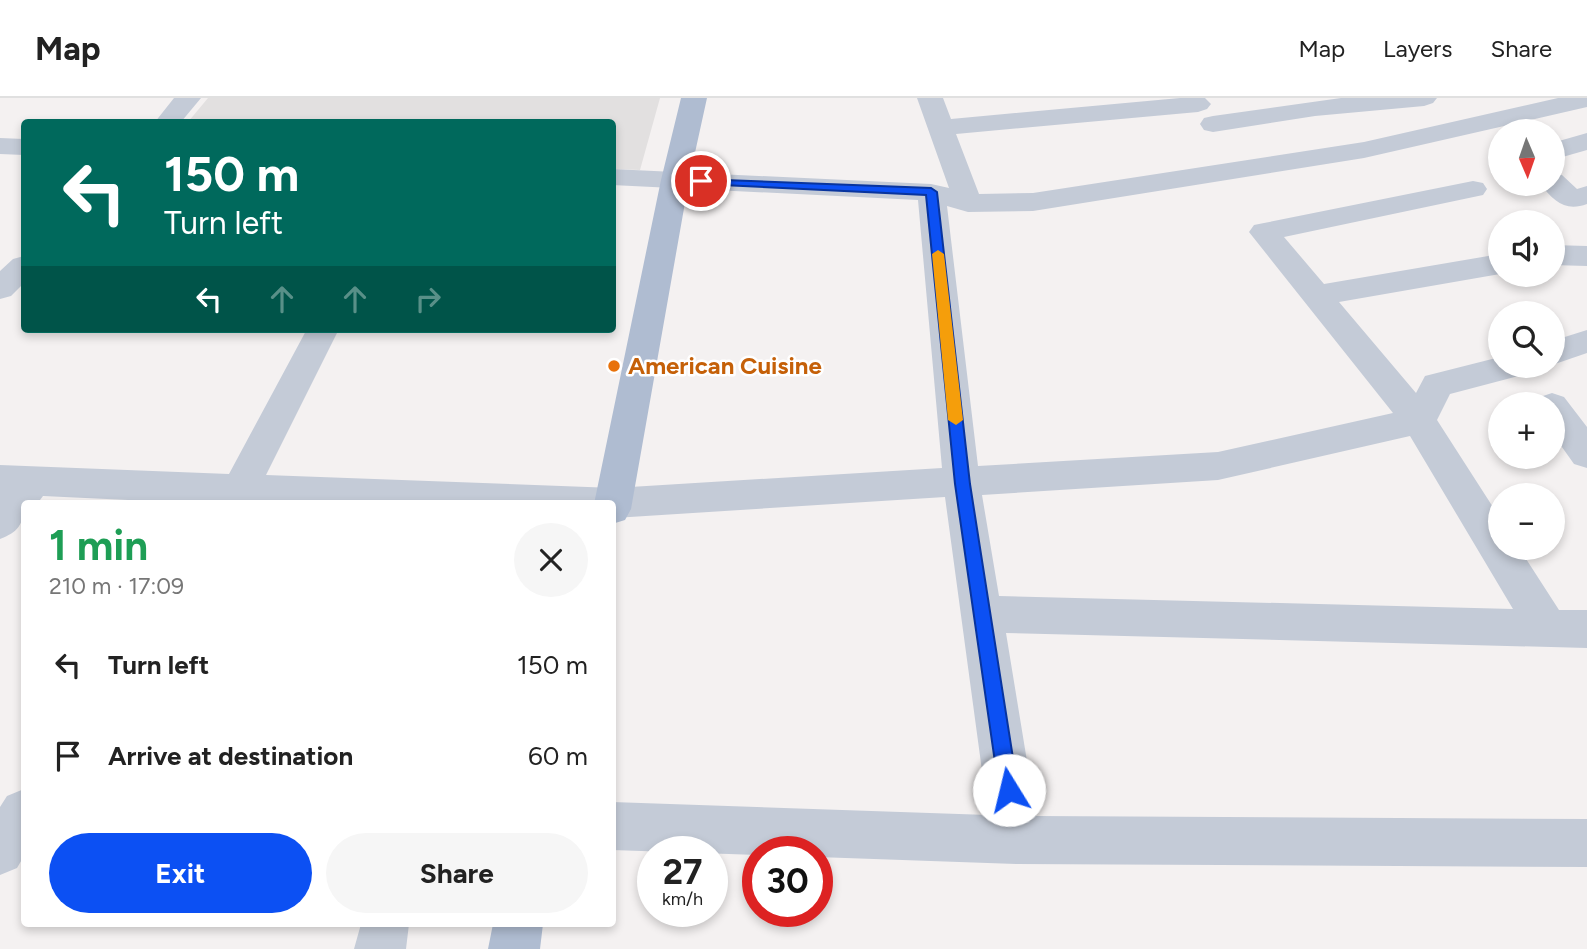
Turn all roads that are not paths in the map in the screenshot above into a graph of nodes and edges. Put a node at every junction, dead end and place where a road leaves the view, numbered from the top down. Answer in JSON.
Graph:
{"nodes":[{"id":1,"x":188,"y":98,"type":"edge"},
{"id":2,"x":694,"y":98,"type":"edge"},
{"id":3,"x":930,"y":98,"type":"edge"},
{"id":4,"x":1424,"y":98,"type":"edge"},
{"id":5,"x":1587,"y":99,"type":"edge"},
{"id":6,"x":1310,"y":103,"type":"edge"},
{"id":7,"x":1074,"y":107,"type":"edge"},
{"id":8,"x":1202,"y":109,"type":"edge"},
{"id":9,"x":170,"y":119,"type":"edge"},
{"id":10,"x":1471,"y":125,"type":"junction"},
{"id":11,"x":941,"y":128,"type":"junction"},
{"id":12,"x":1488,"y":136,"type":"edge"},
{"id":13,"x":1587,"y":141,"type":"edge"},
{"id":14,"x":0,"y":146,"type":"edge"},
{"id":15,"x":21,"y":147,"type":"edge"},
{"id":16,"x":1565,"y":148,"type":"edge"},
{"id":17,"x":1245,"y":169,"type":"junction"},
{"id":18,"x":616,"y":177,"type":"edge"},
{"id":19,"x":675,"y":180,"type":"junction"},
{"id":20,"x":1473,"y":189,"type":"dead end"},
{"id":21,"x":931,"y":192,"type":"junction"},
{"id":22,"x":1565,"y":193,"type":"edge"},
{"id":23,"x":1587,"y":195,"type":"edge"},
{"id":24,"x":968,"y":203,"type":"junction"},
{"id":25,"x":1565,"y":256,"type":"edge"},
{"id":26,"x":1587,"y":257,"type":"edge"},
{"id":27,"x":1488,"y":266,"type":"edge"},
{"id":28,"x":21,"y":269,"type":"edge"},
{"id":29,"x":0,"y":289,"type":"edge"},
{"id":30,"x":1315,"y":296,"type":"junction"},
{"id":31,"x":321,"y":333,"type":"edge"},
{"id":32,"x":1587,"y":341,"type":"edge"},
{"id":33,"x":1565,"y":349,"type":"edge"},
{"id":34,"x":1488,"y":372,"type":"edge"},
{"id":35,"x":1419,"y":421,"type":"junction"},
{"id":36,"x":1565,"y":423,"type":"edge"},
{"id":37,"x":1587,"y":454,"type":"edge"},
{"id":38,"x":17,"y":481,"type":"edge"},
{"id":39,"x":962,"y":484,"type":"junction"},
{"id":40,"x":237,"y":497,"type":"edge"},
{"id":41,"x":362,"y":500,"type":"edge"},
{"id":42,"x":614,"y":500,"type":"edge"},
{"id":43,"x":616,"y":506,"type":"edge"},
{"id":44,"x":0,"y":523,"type":"edge"},
{"id":45,"x":982,"y":614,"type":"junction"},
{"id":46,"x":1546,"y":626,"type":"junction"},
{"id":47,"x":1587,"y":629,"type":"edge"},
{"id":48,"x":21,"y":818,"type":"edge"},
{"id":49,"x":616,"y":826,"type":"edge"},
{"id":50,"x":1016,"y":840,"type":"junction"},
{"id":51,"x":1587,"y":843,"type":"edge"},
{"id":52,"x":0,"y":851,"type":"edge"},
{"id":53,"x":518,"y":927,"type":"edge"},
{"id":54,"x":514,"y":949,"type":"edge"}],
"edges":[{"from":1,"to":9,"type":"street"},
{"from":2,"to":19,"type":"main road"},
{"from":3,"to":11,"type":"street"},
{"from":4,"to":6,"type":"street"},
{"from":5,"to":10,"type":"street"},
{"from":6,"to":8,"type":"street"},
{"from":7,"to":8,"type":"street"},
{"from":7,"to":11,"type":"street"},
{"from":8,"to":17,"type":"street"},
{"from":10,"to":12,"type":"street"},
{"from":10,"to":17,"type":"street"},
{"from":11,"to":24,"type":"street"},
{"from":13,"to":16,"type":"street"},
{"from":14,"to":15,"type":"street"},
{"from":17,"to":24,"type":"street"},
{"from":18,"to":19,"type":"street"},
{"from":19,"to":21,"type":"street"},
{"from":19,"to":42,"type":"main road"},
{"from":20,"to":30,"type":"street"},
{"from":21,"to":24,"type":"street"},
{"from":21,"to":39,"type":"street"},
{"from":22,"to":23,"type":"street"},
{"from":25,"to":26,"type":"street"},
{"from":27,"to":30,"type":"street"},
{"from":28,"to":29,"type":"street"},
{"from":30,"to":35,"type":"street"},
{"from":31,"to":40,"type":"street"},
{"from":32,"to":33,"type":"street"},
{"from":34,"to":35,"type":"street"},
{"from":35,"to":39,"type":"street"},
{"from":35,"to":46,"type":"street"},
{"from":36,"to":37,"type":"street"},
{"from":38,"to":40,"type":"street"},
{"from":38,"to":44,"type":"street"},
{"from":39,"to":43,"type":"street"},
{"from":39,"to":45,"type":"street"},
{"from":40,"to":41,"type":"street"},
{"from":45,"to":46,"type":"street"},
{"from":45,"to":50,"type":"street"},
{"from":46,"to":47,"type":"street"},
{"from":48,"to":52,"type":"street"},
{"from":49,"to":50,"type":"street"},
{"from":50,"to":51,"type":"street"},
{"from":53,"to":54,"type":"main road"}]}
